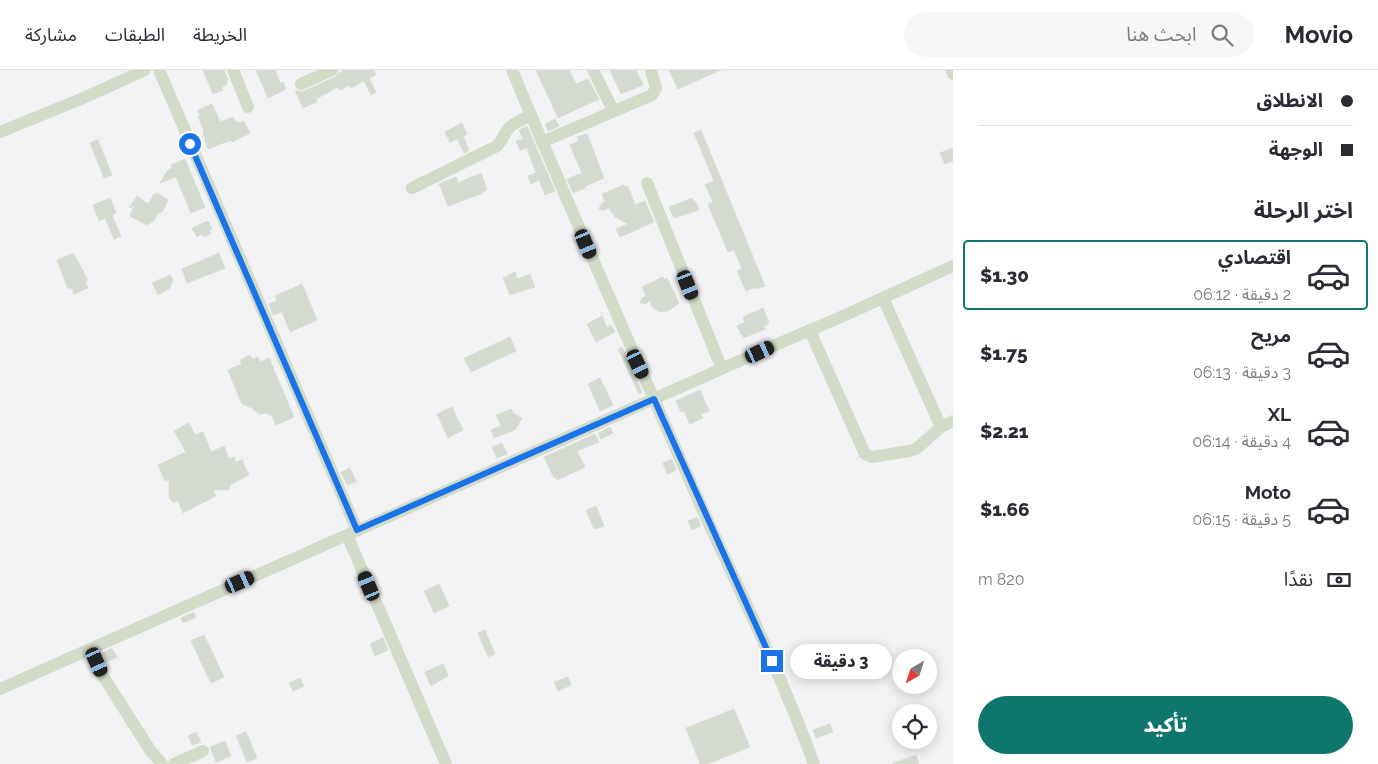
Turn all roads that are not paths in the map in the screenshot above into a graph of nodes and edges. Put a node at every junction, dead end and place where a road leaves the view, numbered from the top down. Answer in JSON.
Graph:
{"nodes":[{"id":1,"x":145,"y":70,"type":"edge"},
{"id":2,"x":158,"y":70,"type":"edge"},
{"id":3,"x":233,"y":70,"type":"edge"},
{"id":4,"x":332,"y":70,"type":"edge"},
{"id":5,"x":512,"y":70,"type":"edge"},
{"id":6,"x":593,"y":70,"type":"edge"},
{"id":7,"x":651,"y":70,"type":"edge"},
{"id":8,"x":951,"y":70,"type":"edge"},
{"id":9,"x":953,"y":74,"type":"edge"},
{"id":10,"x":301,"y":84,"type":"dead end"},
{"id":11,"x":248,"y":106,"type":"dead end"},
{"id":12,"x":613,"y":110,"type":"junction"},
{"id":13,"x":531,"y":115,"type":"junction"},
{"id":14,"x":0,"y":132,"type":"edge"},
{"id":15,"x":542,"y":142,"type":"junction"},
{"id":16,"x":647,"y":183,"type":"dead end"},
{"id":17,"x":412,"y":188,"type":"dead end"},
{"id":18,"x":953,"y":266,"type":"edge"},
{"id":19,"x":883,"y":298,"type":"junction"},
{"id":20,"x":810,"y":331,"type":"junction"},
{"id":21,"x":722,"y":369,"type":"junction"},
{"id":22,"x":654,"y":399,"type":"junction"},
{"id":23,"x":947,"y":424,"type":"edge"},
{"id":24,"x":352,"y":533,"type":"junction"},
{"id":25,"x":91,"y":649,"type":"junction"},
{"id":26,"x":0,"y":689,"type":"edge"},
{"id":27,"x":203,"y":751,"type":"dead end"},
{"id":28,"x":162,"y":764,"type":"edge"},
{"id":29,"x":174,"y":764,"type":"edge"},
{"id":30,"x":446,"y":764,"type":"edge"},
{"id":31,"x":814,"y":764,"type":"edge"}],
"edges":[{"from":1,"to":14,"type":"street"},
{"from":2,"to":24,"type":"street"},
{"from":3,"to":11,"type":"street"},
{"from":4,"to":10,"type":"street"},
{"from":5,"to":13,"type":"street"},
{"from":6,"to":12,"type":"street"},
{"from":7,"to":12,"type":"street"},
{"from":8,"to":9,"type":"street"},
{"from":12,"to":15,"type":"street"},
{"from":13,"to":15,"type":"street"},
{"from":13,"to":17,"type":"street"},
{"from":15,"to":22,"type":"street"},
{"from":16,"to":21,"type":"street"},
{"from":18,"to":19,"type":"street"},
{"from":19,"to":20,"type":"street"},
{"from":19,"to":23,"type":"street"},
{"from":20,"to":21,"type":"street"},
{"from":20,"to":23,"type":"street"},
{"from":21,"to":22,"type":"street"},
{"from":22,"to":24,"type":"street"},
{"from":22,"to":31,"type":"street"},
{"from":24,"to":25,"type":"street"},
{"from":24,"to":30,"type":"street"},
{"from":25,"to":26,"type":"street"},
{"from":25,"to":28,"type":"street"},
{"from":27,"to":29,"type":"street"}]}
